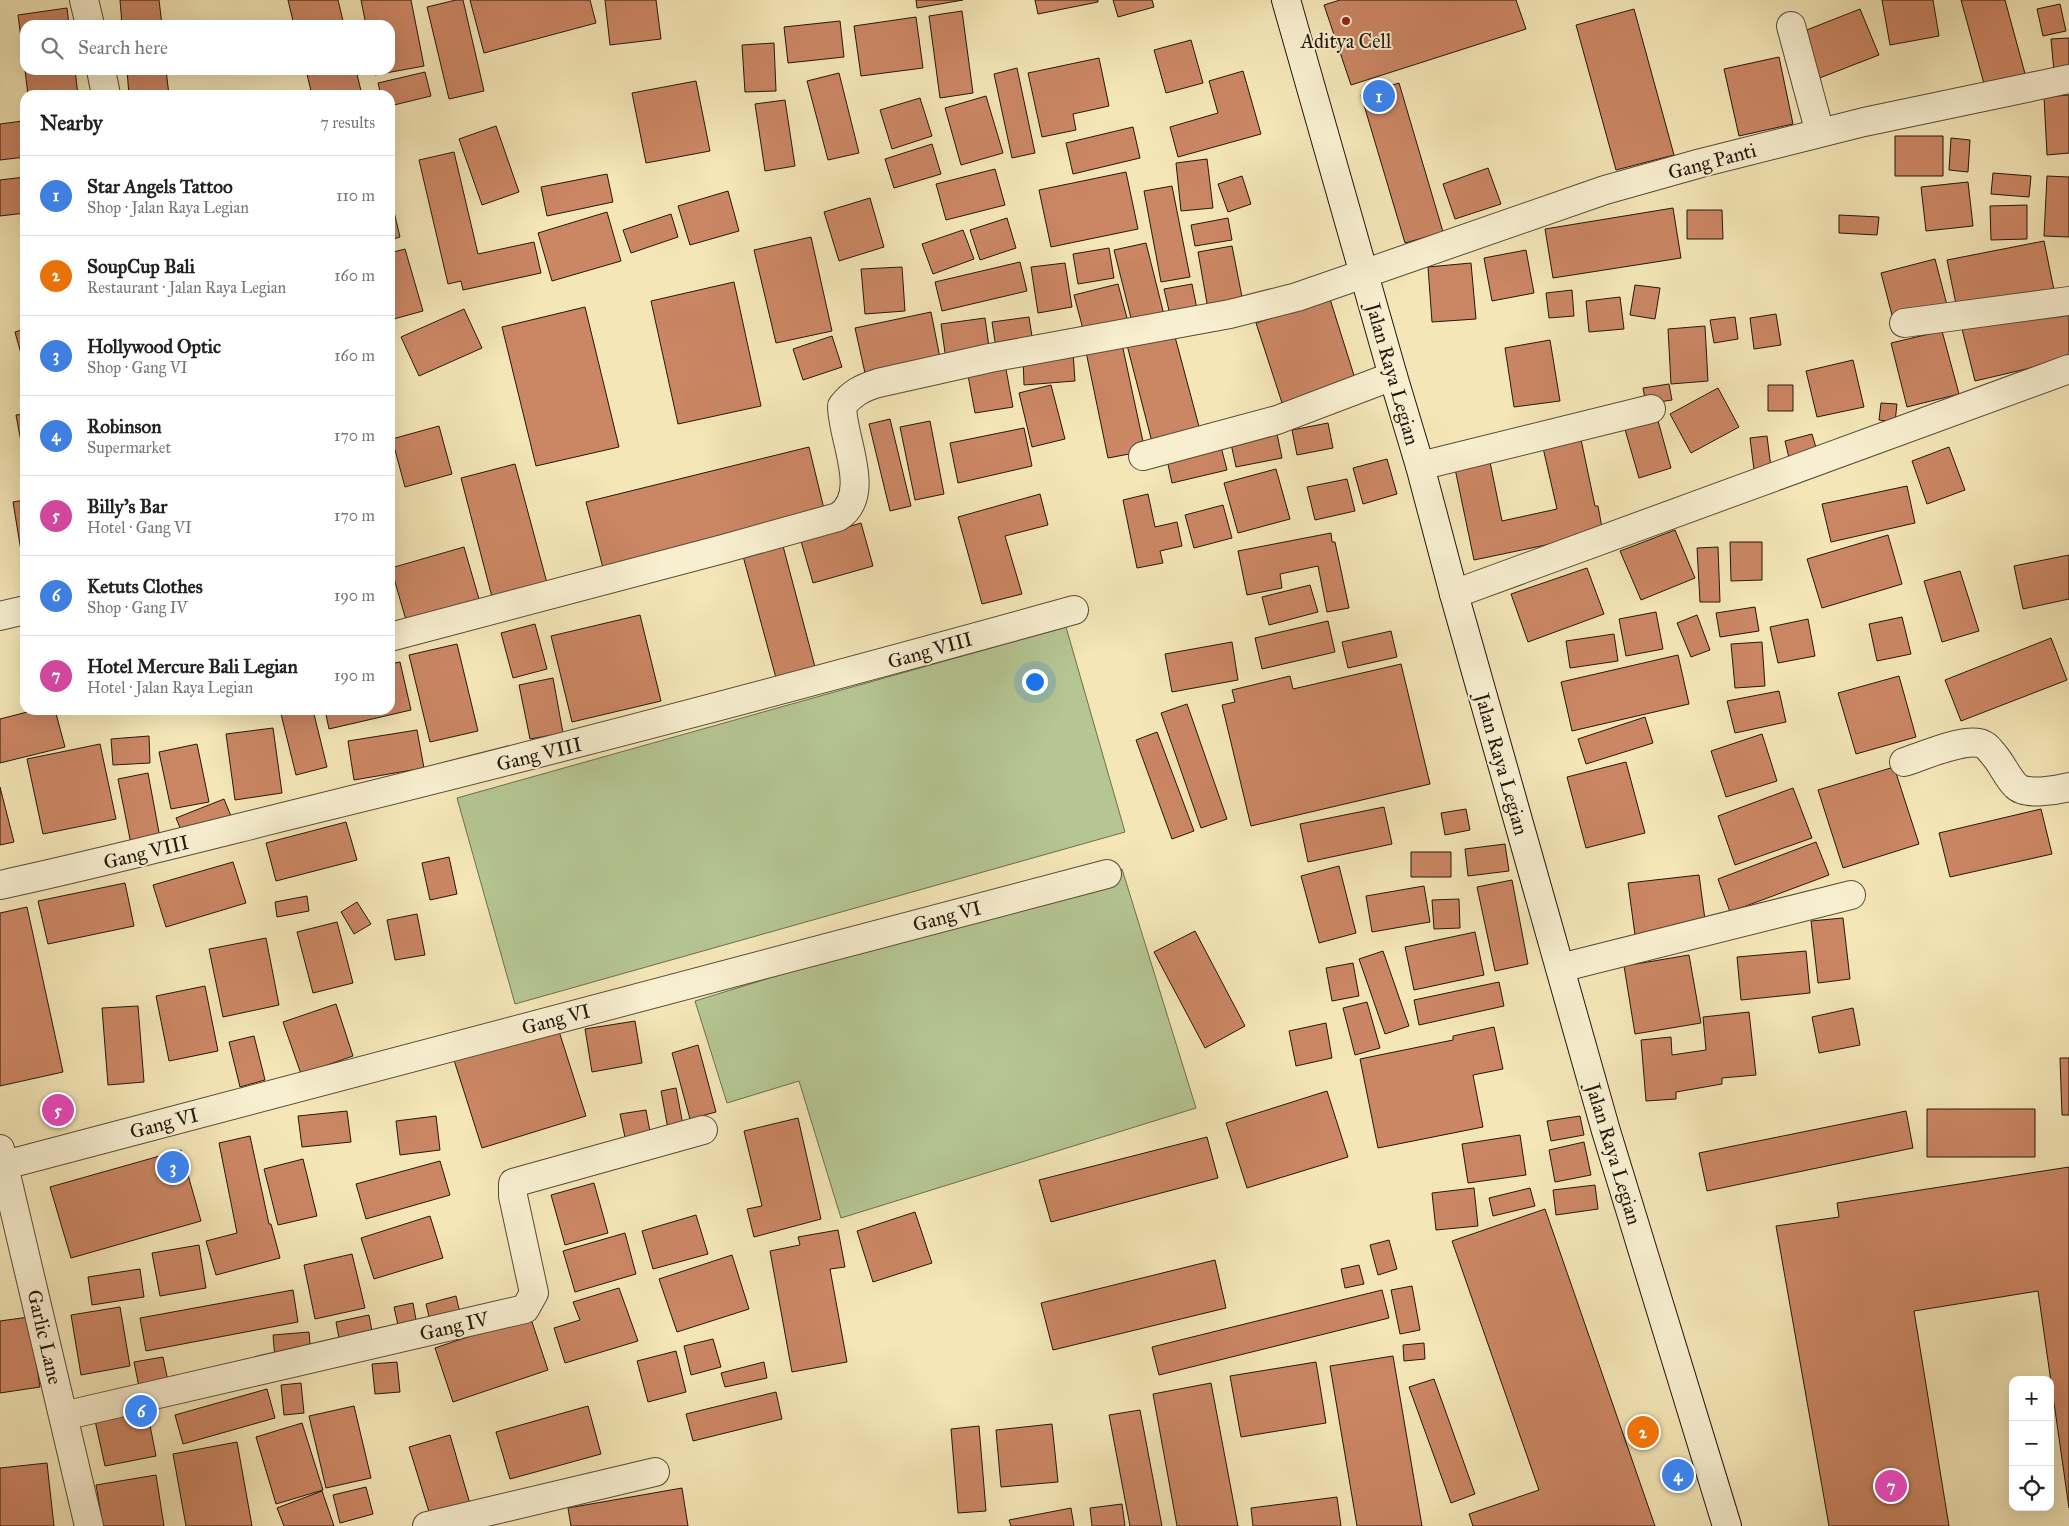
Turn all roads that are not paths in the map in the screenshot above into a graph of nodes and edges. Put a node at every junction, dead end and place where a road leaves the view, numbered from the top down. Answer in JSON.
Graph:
{"nodes":[{"id":1,"x":84,"y":0,"type":"edge"},
{"id":2,"x":1286,"y":0,"type":"edge"},
{"id":3,"x":89,"y":20,"type":"edge"},
{"id":4,"x":1791,"y":26,"type":"dead end"},
{"id":5,"x":101,"y":75,"type":"edge"},
{"id":6,"x":2069,"y":79,"type":"edge"},
{"id":7,"x":105,"y":90,"type":"edge"},
{"id":8,"x":1820,"y":133,"type":"junction"},
{"id":9,"x":1364,"y":274,"type":"junction"},
{"id":10,"x":2069,"y":301,"type":"edge"},
{"id":11,"x":1904,"y":323,"type":"dead end"},
{"id":12,"x":2069,"y":370,"type":"edge"},
{"id":13,"x":1393,"y":376,"type":"junction"},
{"id":14,"x":1651,"y":409,"type":"dead end"},
{"id":15,"x":1143,"y":456,"type":"dead end"},
{"id":16,"x":1420,"y":466,"type":"junction"},
{"id":17,"x":1454,"y":594,"type":"junction"},
{"id":18,"x":1074,"y":610,"type":"dead end"},
{"id":19,"x":20,"y":611,"type":"edge"},
{"id":20,"x":0,"y":616,"type":"edge"},
{"id":21,"x":395,"y":635,"type":"edge"},
{"id":22,"x":1904,"y":762,"type":"dead end"},
{"id":23,"x":2069,"y":787,"type":"edge"},
{"id":24,"x":1107,"y":874,"type":"dead end"},
{"id":25,"x":0,"y":885,"type":"edge"},
{"id":26,"x":1851,"y":895,"type":"dead end"},
{"id":27,"x":1560,"y":968,"type":"junction"},
{"id":28,"x":703,"y":1130,"type":"dead end"},
{"id":29,"x":3,"y":1156,"type":"edge"},
{"id":30,"x":63,"y":1416,"type":"junction"},
{"id":31,"x":655,"y":1472,"type":"dead end"},
{"id":32,"x":89,"y":1526,"type":"edge"},
{"id":33,"x":428,"y":1526,"type":"edge"},
{"id":34,"x":1727,"y":1526,"type":"edge"}],
"edges":[{"from":1,"to":3,"type":"street"},
{"from":2,"to":9,"type":"street","name":"Jalan Raya Legian"},
{"from":4,"to":8,"type":"street"},
{"from":5,"to":7,"type":"street"},
{"from":6,"to":8,"type":"street","name":"Gang Panti"},
{"from":8,"to":9,"type":"street","name":"Gang Panti"},
{"from":9,"to":13,"type":"street","name":"Jalan Raya Legian"},
{"from":9,"to":21,"type":"street","name":"Gang Panti"},
{"from":10,"to":11,"type":"street"},
{"from":12,"to":17,"type":"street"},
{"from":13,"to":15,"type":"street"},
{"from":13,"to":16,"type":"street","name":"Jalan Raya Legian"},
{"from":14,"to":16,"type":"street"},
{"from":16,"to":17,"type":"street","name":"Jalan Raya Legian"},
{"from":17,"to":27,"type":"street","name":"Jalan Raya Legian"},
{"from":18,"to":25,"type":"street","name":"Gang VIII"},
{"from":19,"to":20,"type":"street"},
{"from":22,"to":23,"type":"street"},
{"from":24,"to":29,"type":"street","name":"Gang VI"},
{"from":26,"to":27,"type":"street"},
{"from":27,"to":34,"type":"street","name":"Jalan Raya Legian"},
{"from":28,"to":30,"type":"street","name":"Gang IV"},
{"from":29,"to":30,"type":"street","name":"Garlic Lane"},
{"from":30,"to":32,"type":"street","name":"Garlic Lane"},
{"from":31,"to":33,"type":"street"}]}
